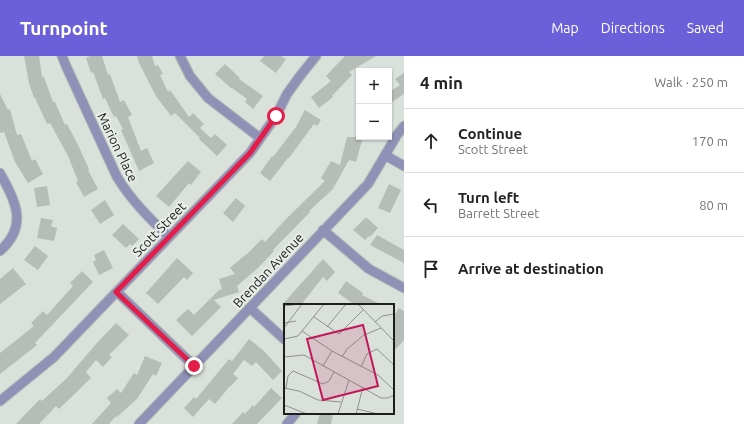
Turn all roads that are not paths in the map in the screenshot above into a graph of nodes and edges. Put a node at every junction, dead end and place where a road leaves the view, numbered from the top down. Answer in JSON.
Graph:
{"nodes":[{"id":1,"x":62,"y":56,"type":"edge"},
{"id":2,"x":180,"y":56,"type":"edge"},
{"id":3,"x":316,"y":56,"type":"edge"},
{"id":4,"x":404,"y":126,"type":"edge"},
{"id":5,"x":260,"y":138,"type":"junction"},
{"id":6,"x":385,"y":156,"type":"junction"},
{"id":7,"x":404,"y":166,"type":"edge"},
{"id":8,"x":0,"y":173,"type":"edge"},
{"id":9,"x":323,"y":230,"type":"junction"},
{"id":10,"x":169,"y":237,"type":"junction"},
{"id":11,"x":0,"y":251,"type":"edge"},
{"id":12,"x":404,"y":288,"type":"edge"},
{"id":13,"x":116,"y":292,"type":"junction"},
{"id":14,"x":250,"y":308,"type":"junction"},
{"id":15,"x":284,"y":339,"type":"edge"},
{"id":16,"x":194,"y":366,"type":"junction"},
{"id":17,"x":0,"y":401,"type":"edge"},
{"id":18,"x":295,"y":414,"type":"edge"},
{"id":19,"x":139,"y":424,"type":"edge"},
{"id":20,"x":287,"y":424,"type":"edge"}],
"edges":[{"from":1,"to":10,"type":"street","name":"Marion Place"},
{"from":2,"to":5,"type":"street"},
{"from":3,"to":5,"type":"street","name":"Scott Street"},
{"from":4,"to":6,"type":"street","name":"Brendan Avenue"},
{"from":5,"to":10,"type":"street","name":"Scott Street"},
{"from":6,"to":7,"type":"street"},
{"from":6,"to":9,"type":"street","name":"Brendan Avenue"},
{"from":8,"to":11,"type":"street"},
{"from":9,"to":12,"type":"street"},
{"from":9,"to":14,"type":"street","name":"Brendan Avenue"},
{"from":10,"to":13,"type":"street","name":"Scott Street"},
{"from":13,"to":16,"type":"street"},
{"from":13,"to":17,"type":"street","name":"Scott Street"},
{"from":14,"to":15,"type":"street"},
{"from":14,"to":16,"type":"street","name":"Brendan Avenue"},
{"from":16,"to":19,"type":"street","name":"Brendan Avenue"},
{"from":18,"to":20,"type":"street"}]}
